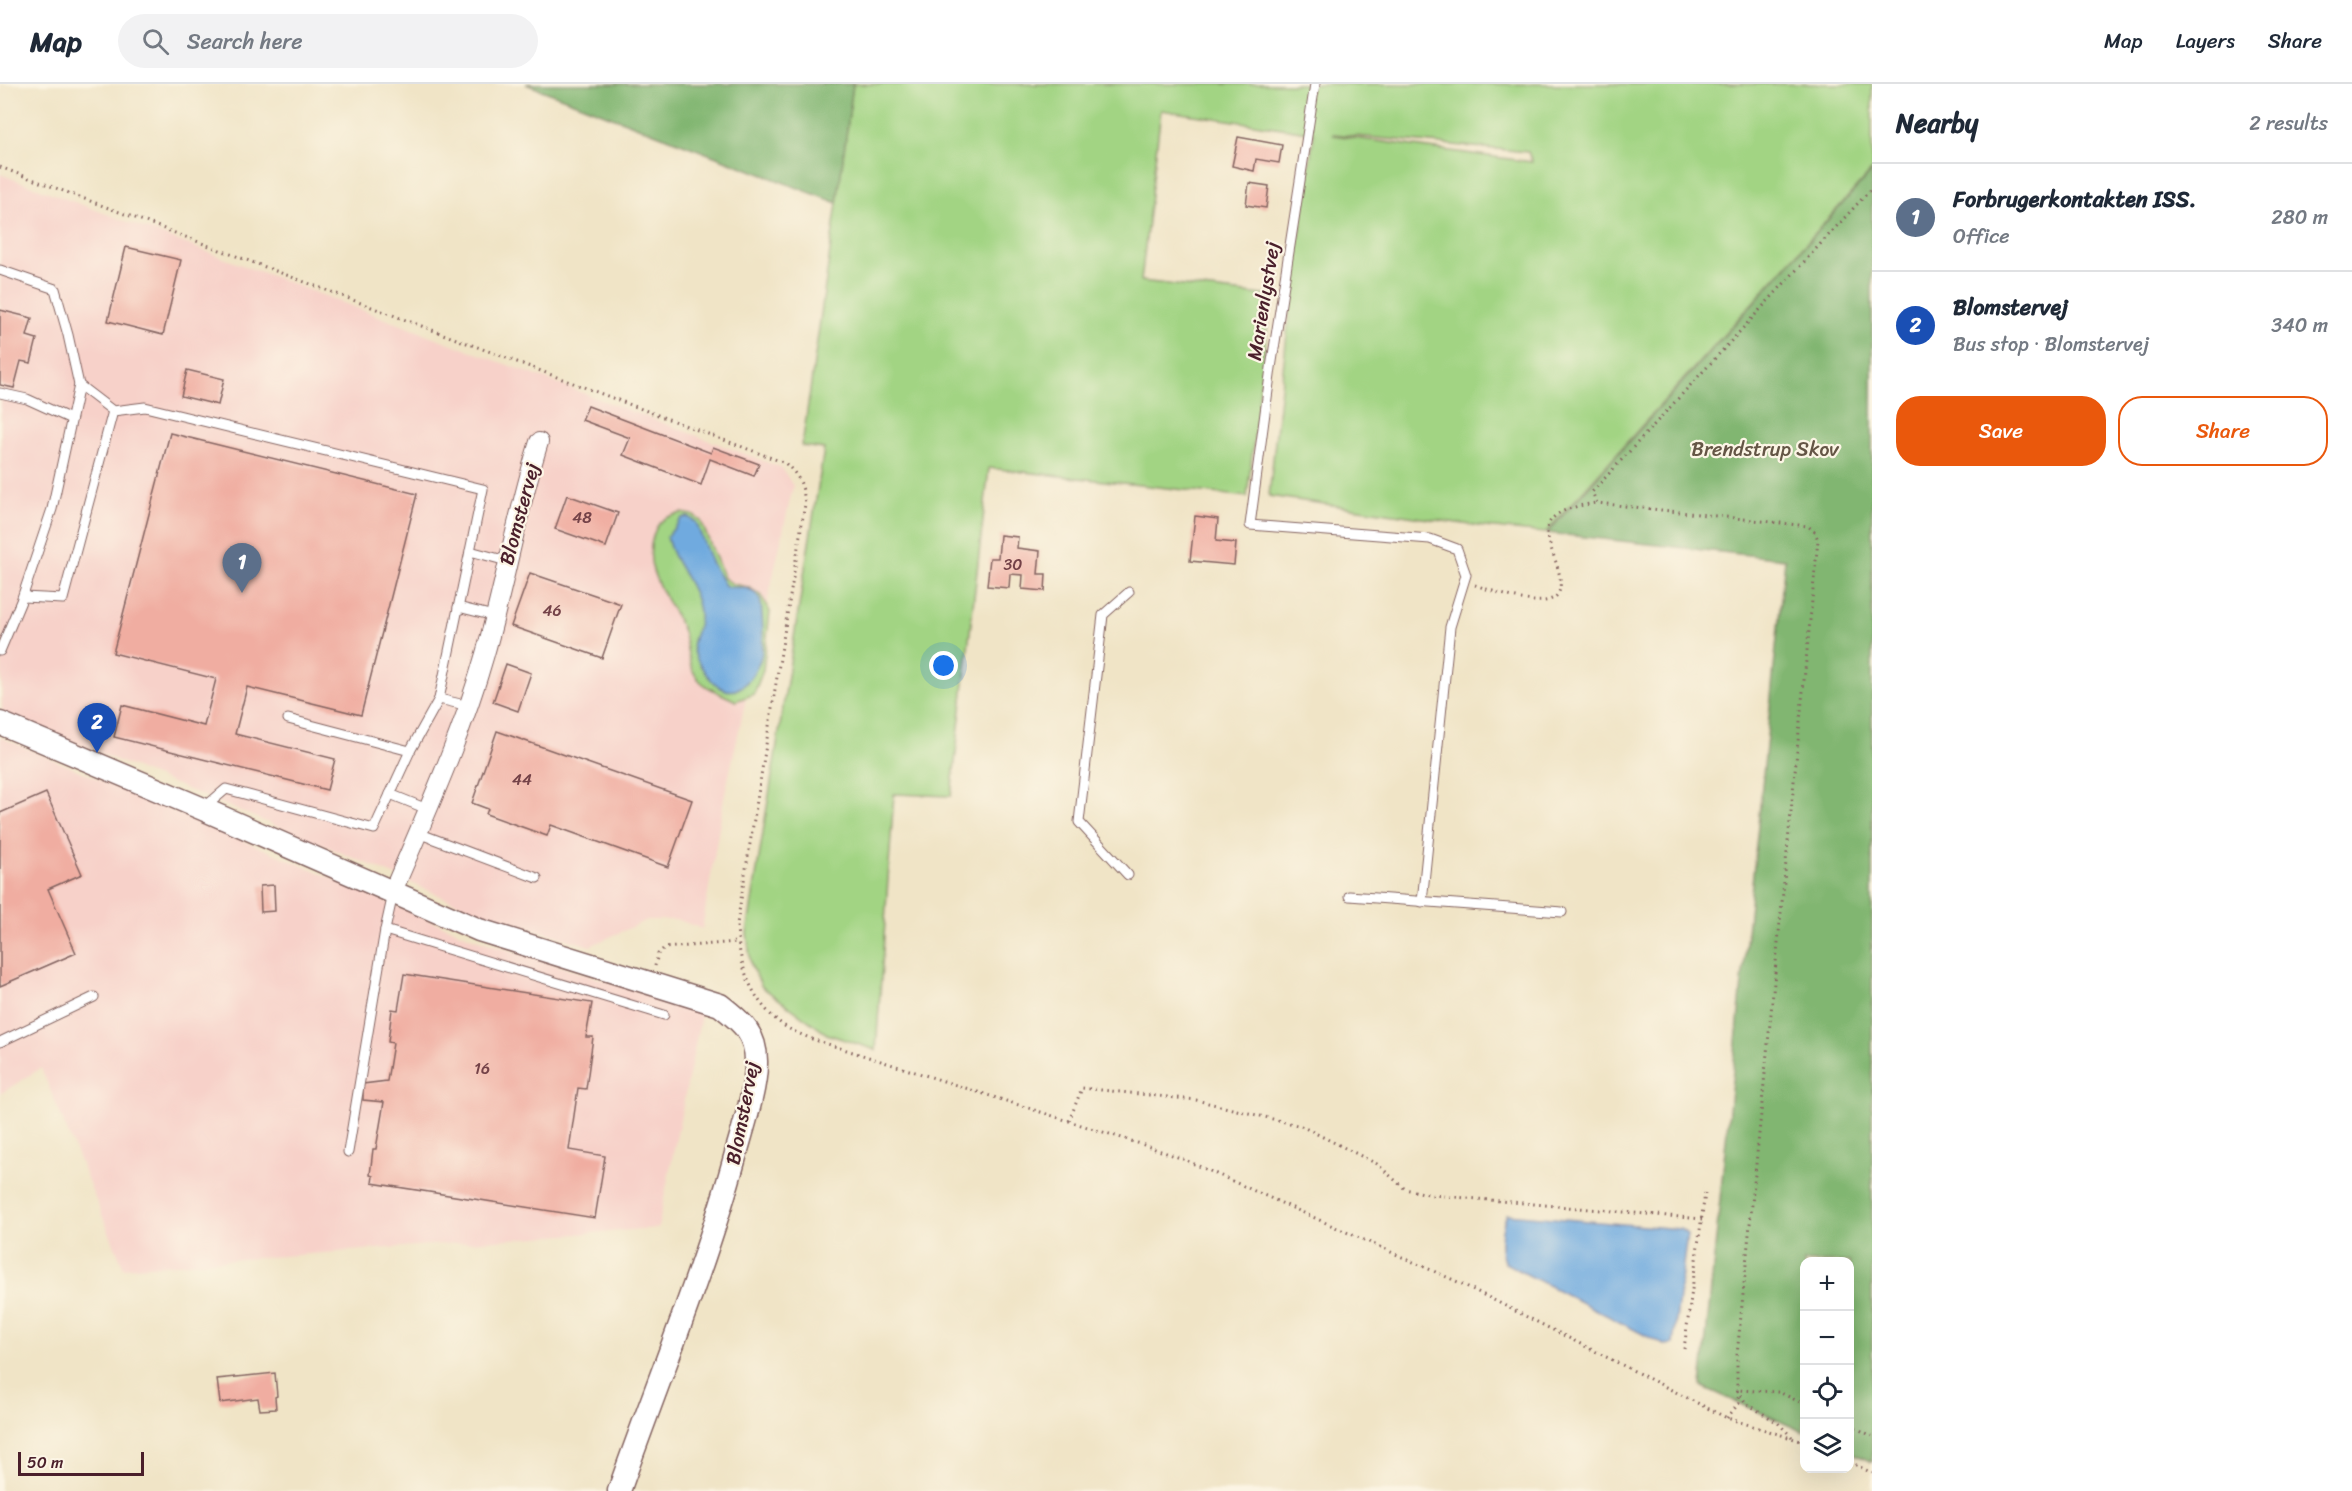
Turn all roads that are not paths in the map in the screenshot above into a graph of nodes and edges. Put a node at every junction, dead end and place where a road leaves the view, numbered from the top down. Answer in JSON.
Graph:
{"nodes":[{"id":1,"x":1315,"y":84,"type":"edge"},
{"id":2,"x":0,"y":270,"type":"edge"},
{"id":3,"x":79,"y":384,"type":"junction"},
{"id":4,"x":0,"y":393,"type":"edge"},
{"id":5,"x":114,"y":411,"type":"junction"},
{"id":6,"x":71,"y":419,"type":"junction"},
{"id":7,"x":538,"y":442,"type":"dead end"},
{"id":8,"x":470,"y":551,"type":"junction"},
{"id":9,"x":507,"y":561,"type":"junction"},
{"id":10,"x":1129,"y":592,"type":"dead end"},
{"id":11,"x":23,"y":597,"type":"junction"},
{"id":12,"x":458,"y":607,"type":"junction"},
{"id":13,"x":494,"y":616,"type":"junction"},
{"id":14,"x":3,"y":634,"type":"edge"},
{"id":15,"x":0,"y":651,"type":"edge"},
{"id":16,"x":440,"y":699,"type":"junction"},
{"id":17,"x":469,"y":706,"type":"junction"},
{"id":18,"x":288,"y":719,"type":"dead end"},
{"id":19,"x":0,"y":723,"type":"edge"},
{"id":20,"x":410,"y":751,"type":"junction"},
{"id":21,"x":390,"y":794,"type":"junction"},
{"id":22,"x":203,"y":809,"type":"junction"},
{"id":23,"x":428,"y":809,"type":"junction"},
{"id":24,"x":418,"y":833,"type":"junction"},
{"id":25,"x":1128,"y":875,"type":"dead end"},
{"id":26,"x":537,"y":878,"type":"dead end"},
{"id":27,"x":393,"y":891,"type":"junction"},
{"id":28,"x":1349,"y":896,"type":"dead end"},
{"id":29,"x":1422,"y":902,"type":"junction"},
{"id":30,"x":1562,"y":912,"type":"dead end"},
{"id":31,"x":385,"y":930,"type":"junction"},
{"id":32,"x":94,"y":998,"type":"dead end"},
{"id":33,"x":664,"y":1015,"type":"dead end"},
{"id":34,"x":0,"y":1042,"type":"edge"},
{"id":35,"x":348,"y":1152,"type":"dead end"},
{"id":36,"x":619,"y":1491,"type":"edge"}],
"edges":[{"from":1,"to":29,"type":"lane","name":"Marienlystvej"},
{"from":2,"to":3,"type":"lane"},
{"from":3,"to":5,"type":"lane"},
{"from":3,"to":6,"type":"lane"},
{"from":4,"to":6,"type":"lane"},
{"from":5,"to":8,"type":"lane"},
{"from":5,"to":11,"type":"lane"},
{"from":6,"to":11,"type":"lane"},
{"from":7,"to":9,"type":"street","name":"Blomstervej"},
{"from":8,"to":9,"type":"lane"},
{"from":8,"to":12,"type":"lane"},
{"from":9,"to":13,"type":"street","name":"Blomstervej"},
{"from":10,"to":25,"type":"lane"},
{"from":11,"to":14,"type":"lane"},
{"from":12,"to":13,"type":"lane"},
{"from":12,"to":16,"type":"lane"},
{"from":13,"to":17,"type":"street","name":"Blomstervej"},
{"from":14,"to":15,"type":"lane"},
{"from":16,"to":17,"type":"lane"},
{"from":16,"to":20,"type":"lane"},
{"from":17,"to":23,"type":"street","name":"Blomstervej"},
{"from":18,"to":20,"type":"lane"},
{"from":19,"to":22,"type":"street","name":"Blomstervej"},
{"from":20,"to":21,"type":"lane"},
{"from":21,"to":22,"type":"lane"},
{"from":21,"to":23,"type":"lane"},
{"from":22,"to":27,"type":"street","name":"Blomstervej"},
{"from":23,"to":24,"type":"street","name":"Blomstervej"},
{"from":24,"to":26,"type":"lane"},
{"from":24,"to":27,"type":"street","name":"Blomstervej"},
{"from":27,"to":31,"type":"lane"},
{"from":27,"to":36,"type":"street","name":"Blomstervej"},
{"from":28,"to":29,"type":"lane"},
{"from":29,"to":30,"type":"lane"},
{"from":31,"to":33,"type":"lane"},
{"from":31,"to":35,"type":"lane"},
{"from":32,"to":34,"type":"lane"}]}
